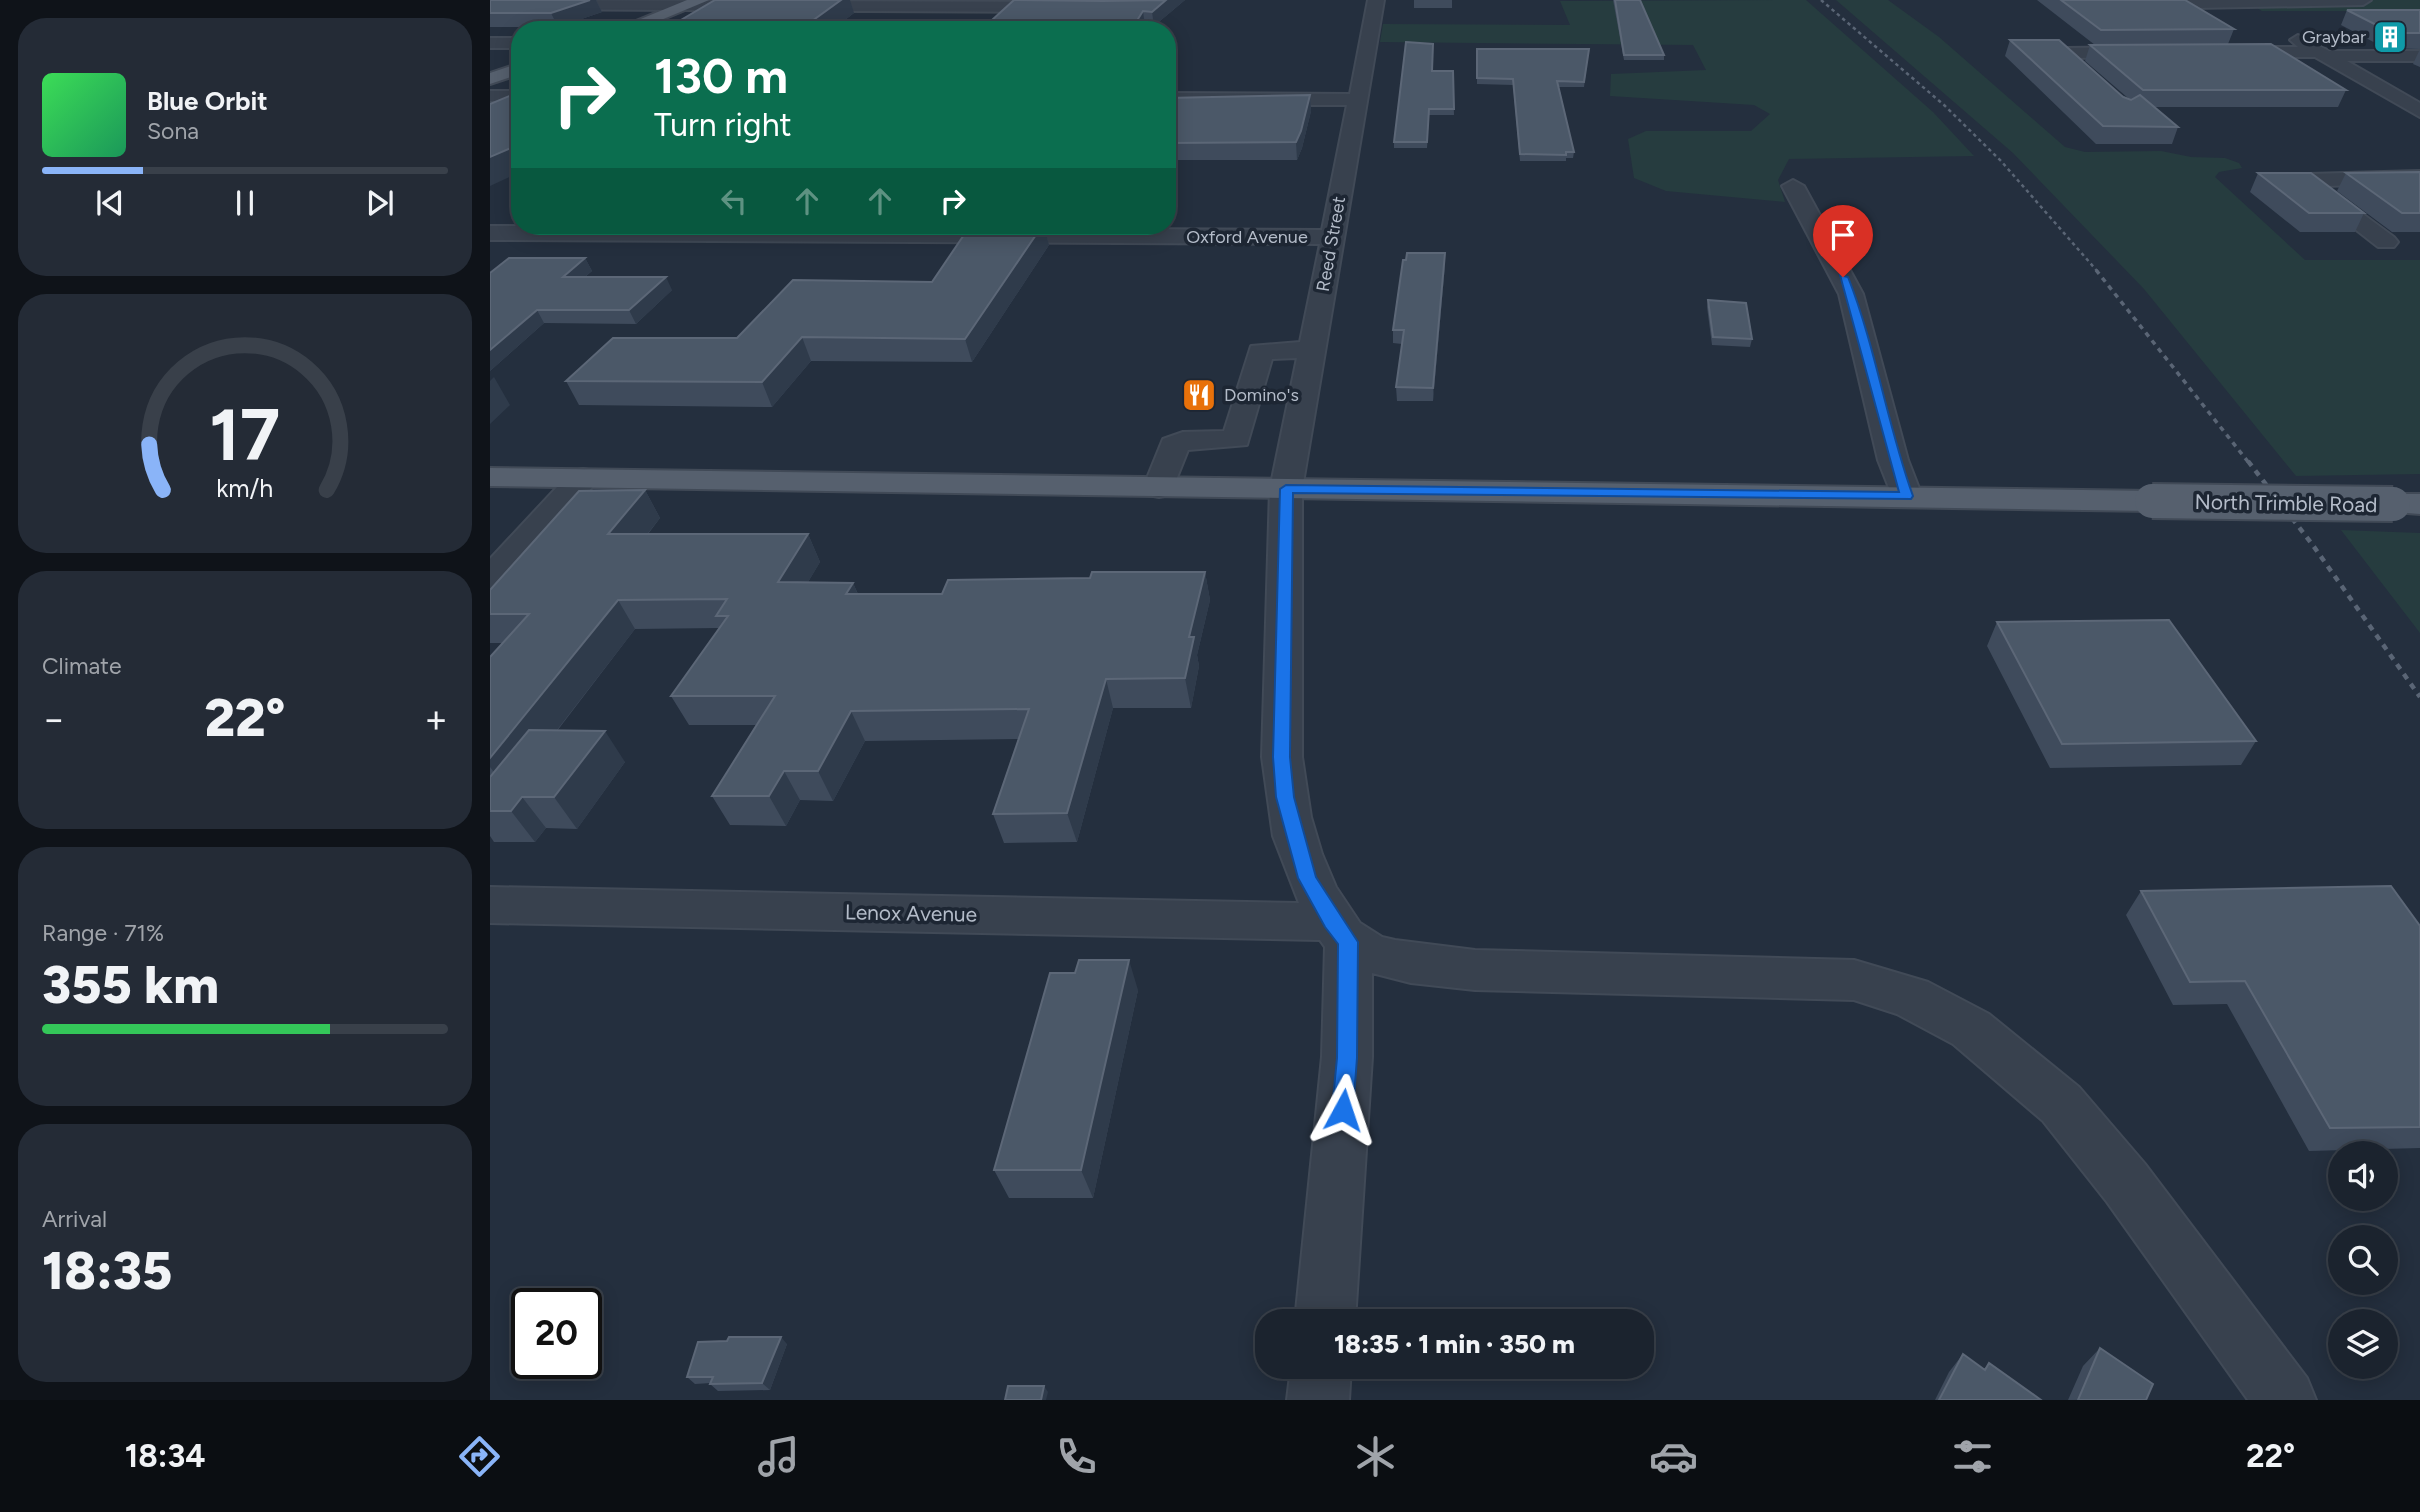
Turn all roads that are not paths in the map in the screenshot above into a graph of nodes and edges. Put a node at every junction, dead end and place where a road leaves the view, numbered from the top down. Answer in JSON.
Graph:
{"nodes":[{"id":1,"x":1376,"y":0,"type":"edge"},
{"id":2,"x":2363,"y":0,"type":"edge"},
{"id":3,"x":2233,"y":2,"type":"edge"},
{"id":4,"x":694,"y":3,"type":"edge"},
{"id":5,"x":932,"y":3,"type":"edge"},
{"id":6,"x":965,"y":3,"type":"edge"},
{"id":7,"x":490,"y":4,"type":"edge"},
{"id":8,"x":520,"y":4,"type":"junction"},
{"id":9,"x":2126,"y":4,"type":"edge"},
{"id":10,"x":1066,"y":5,"type":"edge"},
{"id":11,"x":771,"y":6,"type":"junction"},
{"id":12,"x":892,"y":6,"type":"junction"},
{"id":13,"x":816,"y":18,"type":"edge"},
{"id":14,"x":490,"y":19,"type":"edge"},
{"id":15,"x":642,"y":21,"type":"edge"},
{"id":16,"x":873,"y":21,"type":"edge"},
{"id":17,"x":2265,"y":21,"type":"dead end"},
{"id":18,"x":2285,"y":33,"type":"dead end"},
{"id":19,"x":490,"y":43,"type":"edge"},
{"id":20,"x":511,"y":43,"type":"edge"},
{"id":21,"x":2156,"y":52,"type":"edge"},
{"id":22,"x":2210,"y":52,"type":"edge"},
{"id":23,"x":2322,"y":54,"type":"junction"},
{"id":24,"x":2420,"y":56,"type":"edge"},
{"id":25,"x":490,"y":57,"type":"edge"},
{"id":26,"x":511,"y":57,"type":"edge"},
{"id":27,"x":511,"y":71,"type":"edge"},
{"id":28,"x":490,"y":79,"type":"edge"},
{"id":29,"x":2106,"y":91,"type":"edge"},
{"id":30,"x":490,"y":96,"type":"edge"},
{"id":31,"x":511,"y":96,"type":"edge"},
{"id":32,"x":1176,"y":99,"type":"edge"},
{"id":33,"x":1357,"y":100,"type":"junction"},
{"id":34,"x":2419,"y":110,"type":"edge"},
{"id":35,"x":2420,"y":177,"type":"edge"},
{"id":36,"x":1793,"y":186,"type":"dead end"},
{"id":37,"x":490,"y":233,"type":"edge"},
{"id":38,"x":511,"y":233,"type":"edge"},
{"id":39,"x":911,"y":235,"type":"edge"},
{"id":40,"x":1332,"y":237,"type":"junction"},
{"id":41,"x":2386,"y":242,"type":"dead end"},
{"id":42,"x":1312,"y":349,"type":"junction"},
{"id":43,"x":490,"y":477,"type":"edge"},
{"id":44,"x":583,"y":478,"type":"junction"},
{"id":45,"x":1160,"y":488,"type":"junction"},
{"id":46,"x":1286,"y":489,"type":"junction"},
{"id":47,"x":1906,"y":496,"type":"junction"},
{"id":48,"x":2407,"y":504,"type":"edge"},
{"id":49,"x":490,"y":579,"type":"edge"},
{"id":50,"x":490,"y":905,"type":"edge"},
{"id":51,"x":1340,"y":932,"type":"junction"},
{"id":52,"x":1326,"y":1309,"type":"edge"},
{"id":53,"x":1320,"y":1379,"type":"edge"},
{"id":54,"x":1318,"y":1400,"type":"edge"},
{"id":55,"x":2285,"y":1400,"type":"edge"}],
"edges":[{"from":1,"to":33,"type":"street","name":"Reed Street"},
{"from":2,"to":3,"type":"street"},
{"from":3,"to":9,"type":"street"},
{"from":3,"to":17,"type":"street"},
{"from":4,"to":8,"type":"street"},
{"from":4,"to":11,"type":"street"},
{"from":4,"to":15,"type":"main road"},
{"from":5,"to":6,"type":"street"},
{"from":5,"to":12,"type":"street"},
{"from":6,"to":10,"type":"street"},
{"from":7,"to":8,"type":"street"},
{"from":8,"to":14,"type":"street"},
{"from":11,"to":12,"type":"street"},
{"from":11,"to":13,"type":"street"},
{"from":12,"to":16,"type":"street"},
{"from":18,"to":23,"type":"street"},
{"from":19,"to":20,"type":"street"},
{"from":21,"to":29,"type":"street"},
{"from":22,"to":23,"type":"street"},
{"from":23,"to":24,"type":"street"},
{"from":23,"to":34,"type":"street"},
{"from":25,"to":26,"type":"street"},
{"from":27,"to":28,"type":"main road"},
{"from":30,"to":31,"type":"street"},
{"from":32,"to":33,"type":"street"},
{"from":33,"to":40,"type":"street","name":"Reed Street"},
{"from":35,"to":41,"type":"street"},
{"from":36,"to":47,"type":"street"},
{"from":37,"to":38,"type":"street","name":"Oxford Avenue"},
{"from":39,"to":40,"type":"street","name":"Oxford Avenue"},
{"from":40,"to":42,"type":"street","name":"Reed Street"},
{"from":42,"to":45,"type":"street"},
{"from":42,"to":46,"type":"street","name":"Reed Street"},
{"from":43,"to":44,"type":"main road","name":"North Trimble Road"},
{"from":44,"to":45,"type":"main road","name":"North Trimble Road"},
{"from":44,"to":49,"type":"street"},
{"from":45,"to":46,"type":"main road","name":"North Trimble Road"},
{"from":46,"to":47,"type":"main road","name":"North Trimble Road"},
{"from":46,"to":51,"type":"street","name":"Reed Street"},
{"from":47,"to":48,"type":"main road","name":"North Trimble Road","bridge":true},
{"from":50,"to":51,"type":"street","name":"Lenox Avenue"},
{"from":51,"to":52,"type":"street"},
{"from":51,"to":55,"type":"street"},
{"from":53,"to":54,"type":"street"}]}
